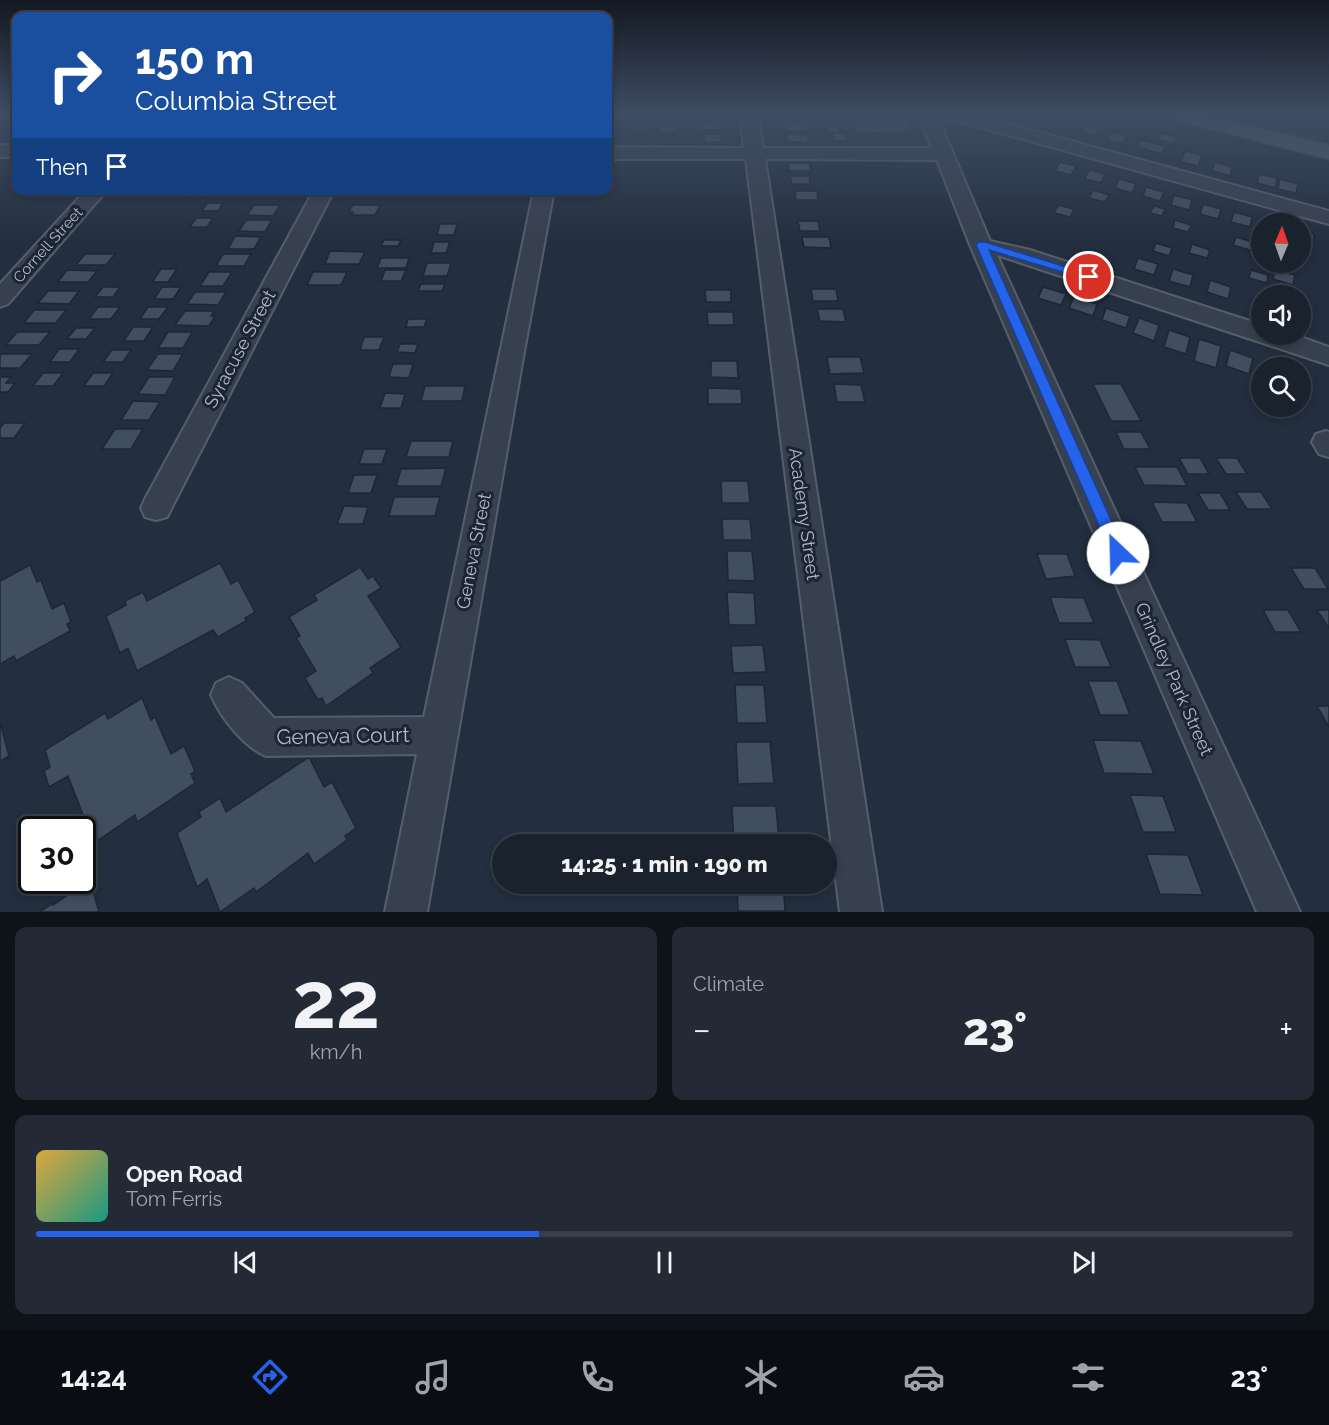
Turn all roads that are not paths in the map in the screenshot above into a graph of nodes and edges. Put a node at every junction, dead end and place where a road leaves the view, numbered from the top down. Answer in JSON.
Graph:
{"nodes":[{"id":1,"x":755,"y":158,"type":"edge"},
{"id":2,"x":944,"y":158,"type":"edge"},
{"id":3,"x":1110,"y":158,"type":"edge"},
{"id":4,"x":93,"y":195,"type":"edge"},
{"id":5,"x":321,"y":195,"type":"edge"},
{"id":6,"x":543,"y":195,"type":"edge"},
{"id":7,"x":1329,"y":218,"type":"edge"},
{"id":8,"x":981,"y":245,"type":"junction"},
{"id":9,"x":0,"y":299,"type":"edge"},
{"id":10,"x":1251,"y":330,"type":"edge"},
{"id":11,"x":1296,"y":345,"type":"edge"},
{"id":12,"x":1329,"y":356,"type":"edge"},
{"id":13,"x":156,"y":508,"type":"dead end"},
{"id":14,"x":229,"y":695,"type":"dead end"},
{"id":15,"x":439,"y":735,"type":"junction"},
{"id":16,"x":406,"y":912,"type":"edge"},
{"id":17,"x":861,"y":912,"type":"edge"},
{"id":18,"x":1279,"y":912,"type":"edge"}],
"edges":[{"from":1,"to":17,"type":"street","name":"Academy Street"},
{"from":2,"to":8,"type":"street","name":"Grindley Park Street"},
{"from":3,"to":7,"type":"street"},
{"from":4,"to":9,"type":"street","name":"Cornell Street"},
{"from":5,"to":13,"type":"street","name":"Syracuse Street"},
{"from":6,"to":15,"type":"street","name":"Geneva Street"},
{"from":8,"to":10,"type":"street"},
{"from":8,"to":18,"type":"street","name":"Grindley Park Street"},
{"from":11,"to":12,"type":"street"},
{"from":14,"to":15,"type":"street","name":"Geneva Court"},
{"from":15,"to":16,"type":"street","name":"Geneva Street"}]}
